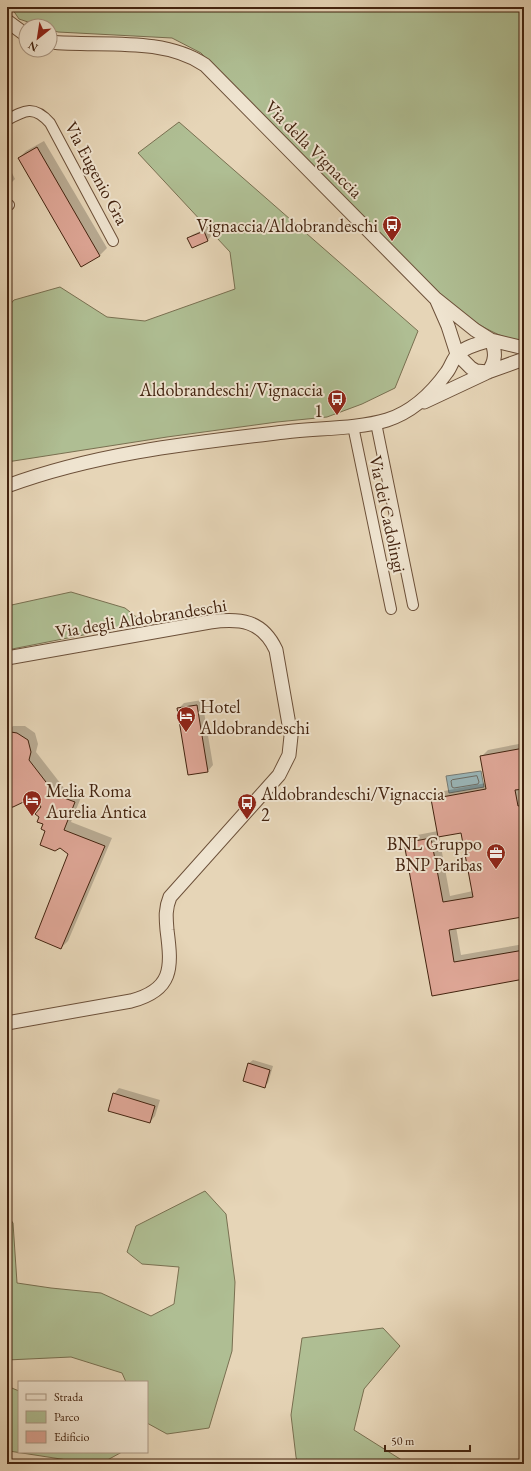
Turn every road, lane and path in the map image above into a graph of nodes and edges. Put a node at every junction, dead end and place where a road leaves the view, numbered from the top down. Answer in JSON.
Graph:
{"nodes":[{"id":1,"x":7,"y":21,"type":"edge"},
{"id":2,"x":18,"y":29,"type":"edge"},
{"id":3,"x":58,"y":42,"type":"edge"},
{"id":4,"x":7,"y":120,"type":"edge"},
{"id":5,"x":113,"y":241,"type":"dead end"},
{"id":6,"x":435,"y":298,"type":"junction"},
{"id":7,"x":491,"y":340,"type":"junction"},
{"id":8,"x":524,"y":348,"type":"edge"},
{"id":9,"x":457,"y":354,"type":"junction"},
{"id":10,"x":524,"y":359,"type":"edge"},
{"id":11,"x":488,"y":372,"type":"junction"},
{"id":12,"x":415,"y":406,"type":"junction"},
{"id":13,"x":376,"y":423,"type":"junction"},
{"id":14,"x":352,"y":426,"type":"junction"},
{"id":15,"x":7,"y":486,"type":"edge"},
{"id":16,"x":414,"y":605,"type":"dead end"},
{"id":17,"x":391,"y":609,"type":"dead end"},
{"id":18,"x":7,"y":658,"type":"edge"},
{"id":19,"x":7,"y":1023,"type":"edge"}],
"edges":[{"from":1,"to":2,"type":"street"},
{"from":3,"to":6,"type":"street","name":"Via della Vignaccia"},
{"from":4,"to":5,"type":"street","name":"Via Eugenio Gra"},
{"from":6,"to":7,"type":"street","name":"Via della Vignaccia"},
{"from":6,"to":9,"type":"street"},
{"from":7,"to":8,"type":"street","name":"Via della Vignaccia"},
{"from":7,"to":9,"type":"street"},
{"from":7,"to":11,"type":"street"},
{"from":9,"to":11,"type":"street"},
{"from":9,"to":12,"type":"street"},
{"from":10,"to":11,"type":"street"},
{"from":11,"to":12,"type":"street"},
{"from":12,"to":13,"type":"street"},
{"from":13,"to":14,"type":"street"},
{"from":13,"to":16,"type":"street","name":"Via dei Cadolingi"},
{"from":14,"to":15,"type":"street"},
{"from":14,"to":17,"type":"street","name":"Via dei Cadolingi"},
{"from":18,"to":19,"type":"street","name":"Via degli Aldobrandeschi"}]}
